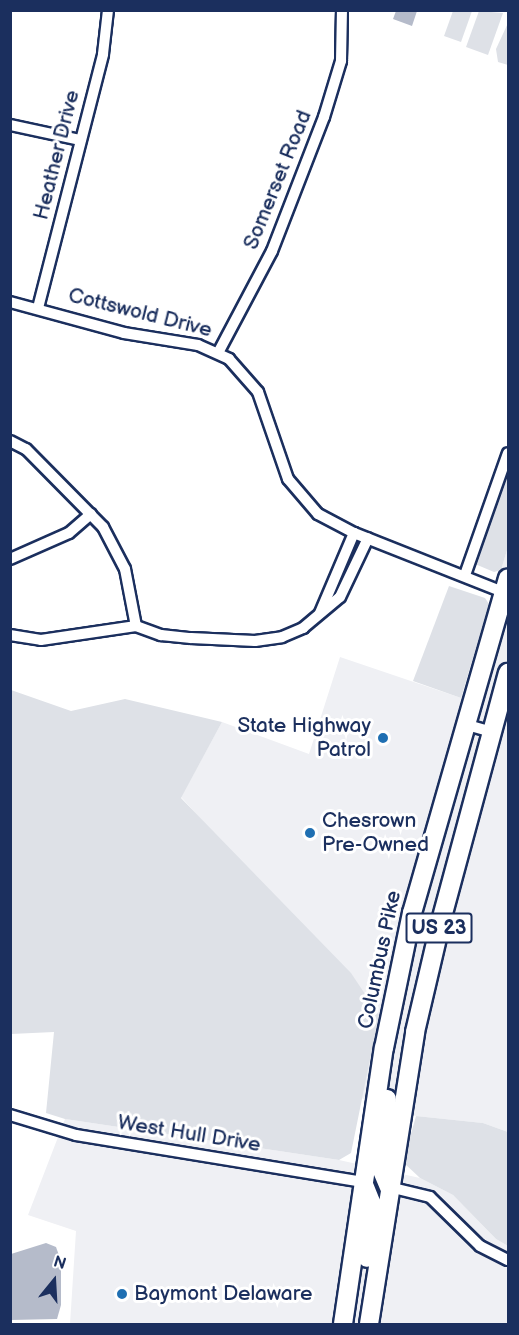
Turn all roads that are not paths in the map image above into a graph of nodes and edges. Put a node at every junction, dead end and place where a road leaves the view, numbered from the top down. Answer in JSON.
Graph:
{"nodes":[{"id":1,"x":108,"y":10,"type":"edge"},
{"id":2,"x":342,"y":10,"type":"edge"},
{"id":3,"x":10,"y":124,"type":"edge"},
{"id":4,"x":80,"y":140,"type":"junction"},
{"id":5,"x":10,"y":302,"type":"edge"},
{"id":6,"x":38,"y":308,"type":"junction"},
{"id":7,"x":218,"y":353,"type":"junction"},
{"id":8,"x":12,"y":441,"type":"edge"},
{"id":9,"x":508,"y":453,"type":"edge"},
{"id":10,"x":91,"y":514,"type":"junction"},
{"id":11,"x":354,"y":533,"type":"junction"},
{"id":12,"x":368,"y":538,"type":"junction"},
{"id":13,"x":10,"y":559,"type":"edge"},
{"id":14,"x":465,"y":575,"type":"junction"},
{"id":15,"x":507,"y":588,"type":"edge"},
{"id":16,"x":320,"y":615,"type":"junction"},
{"id":17,"x":136,"y":626,"type":"junction"},
{"id":18,"x":10,"y":635,"type":"edge"},
{"id":19,"x":508,"y":673,"type":"edge"},
{"id":20,"x":464,"y":724,"type":"junction"},
{"id":21,"x":492,"y":732,"type":"junction"},
{"id":22,"x":384,"y":1048,"type":"junction"},
{"id":23,"x":10,"y":1115,"type":"edge"},
{"id":24,"x":363,"y":1182,"type":"junction"},
{"id":25,"x":389,"y":1187,"type":"junction"},
{"id":26,"x":508,"y":1260,"type":"edge"},
{"id":27,"x":343,"y":1324,"type":"edge"},
{"id":28,"x":361,"y":1324,"type":"edge"},
{"id":29,"x":369,"y":1324,"type":"edge"}],
"edges":[{"from":1,"to":4,"type":"street","name":"Heather Drive"},
{"from":2,"to":7,"type":"street","name":"Somerset Road"},
{"from":3,"to":4,"type":"street"},
{"from":4,"to":6,"type":"street","name":"Heather Drive"},
{"from":5,"to":6,"type":"street","name":"Cottswold Drive"},
{"from":6,"to":7,"type":"street","name":"Cottswold Drive"},
{"from":7,"to":11,"type":"street","name":"Cottswold Drive"},
{"from":8,"to":10,"type":"street"},
{"from":9,"to":14,"type":"street"},
{"from":10,"to":13,"type":"street"},
{"from":10,"to":17,"type":"street"},
{"from":11,"to":12,"type":"street","name":"Cottswold Drive"},
{"from":11,"to":16,"type":"street"},
{"from":12,"to":14,"type":"street","name":"Cottswold Drive"},
{"from":12,"to":16,"type":"street"},
{"from":14,"to":15,"type":"street","name":"Cottswold Drive"},
{"from":15,"to":20,"type":"highway","name":"Columbus Pike","number":"US 23"},
{"from":16,"to":17,"type":"street"},
{"from":17,"to":18,"type":"street"},
{"from":19,"to":21,"type":"highway","number":"US 23"},
{"from":20,"to":21,"type":"street"},
{"from":20,"to":22,"type":"highway","name":"Columbus Pike","number":"US 23"},
{"from":21,"to":25,"type":"highway","number":"US 23"},
{"from":22,"to":24,"type":"highway","name":"Columbus Pike","number":"US 23"},
{"from":22,"to":25,"type":"highway"},
{"from":23,"to":24,"type":"street","name":"West Hull Drive"},
{"from":24,"to":27,"type":"highway","name":"Columbus Pike","number":"US 23"},
{"from":24,"to":28,"type":"highway"},
{"from":25,"to":26,"type":"street"},
{"from":25,"to":29,"type":"highway","number":"US 23"}]}
